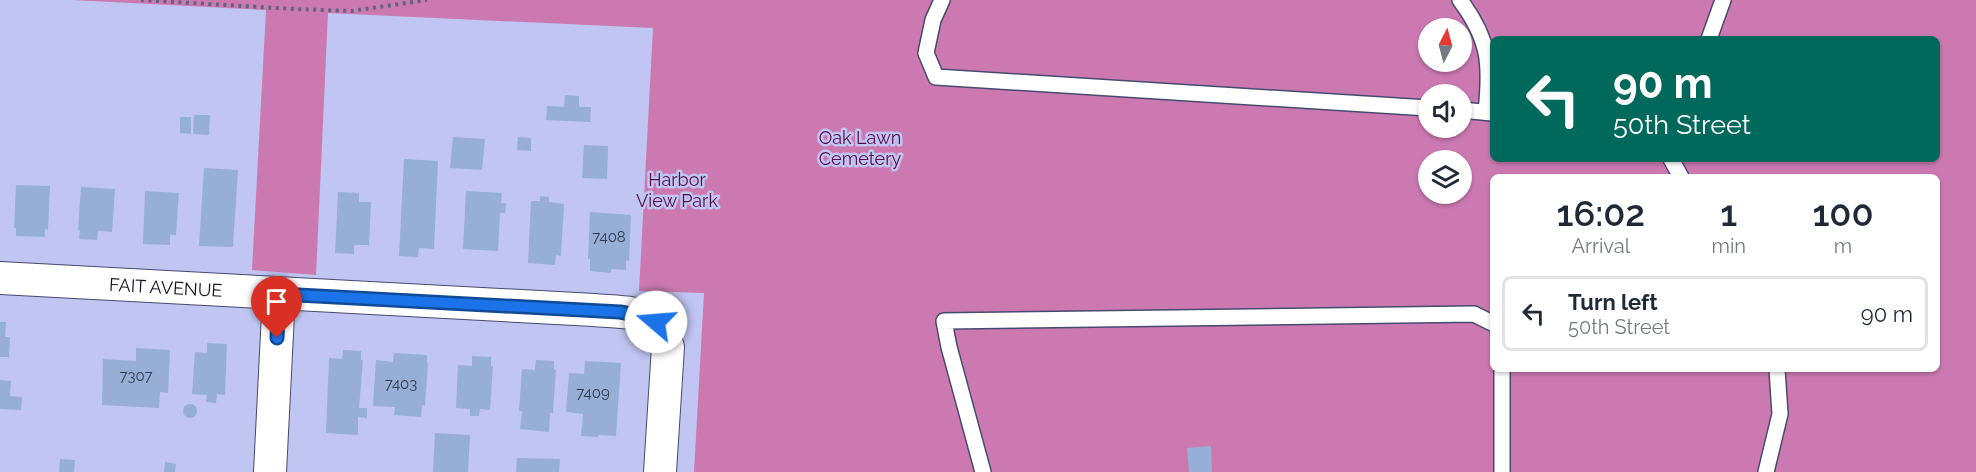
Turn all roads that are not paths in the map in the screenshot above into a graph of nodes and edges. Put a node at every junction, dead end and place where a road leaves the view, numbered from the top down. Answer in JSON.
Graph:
{"nodes":[{"id":1,"x":942,"y":0,"type":"edge"},
{"id":2,"x":1460,"y":0,"type":"edge"},
{"id":3,"x":1723,"y":0,"type":"edge"},
{"id":4,"x":1710,"y":36,"type":"edge"},
{"id":5,"x":1418,"y":107,"type":"edge"},
{"id":6,"x":1472,"y":112,"type":"edge"},
{"id":7,"x":1489,"y":113,"type":"edge"},
{"id":8,"x":0,"y":278,"type":"edge"},
{"id":9,"x":279,"y":294,"type":"junction"},
{"id":10,"x":1490,"y":322,"type":"edge"},
{"id":11,"x":1502,"y":372,"type":"edge"},
{"id":12,"x":1777,"y":372,"type":"edge"},
{"id":13,"x":270,"y":472,"type":"edge"},
{"id":14,"x":660,"y":472,"type":"edge"},
{"id":15,"x":983,"y":472,"type":"edge"},
{"id":16,"x":1502,"y":472,"type":"edge"},
{"id":17,"x":1766,"y":472,"type":"edge"}],
"edges":[{"from":1,"to":5,"type":"lane"},
{"from":2,"to":7,"type":"lane"},
{"from":3,"to":4,"type":"lane"},
{"from":6,"to":7,"type":"lane"},
{"from":8,"to":9,"type":"street","name":"FAIT AVENUE"},
{"from":9,"to":13,"type":"street"},
{"from":9,"to":14,"type":"street","name":"FAIT AVENUE"},
{"from":10,"to":15,"type":"lane"},
{"from":11,"to":16,"type":"lane"},
{"from":12,"to":17,"type":"lane"}]}
